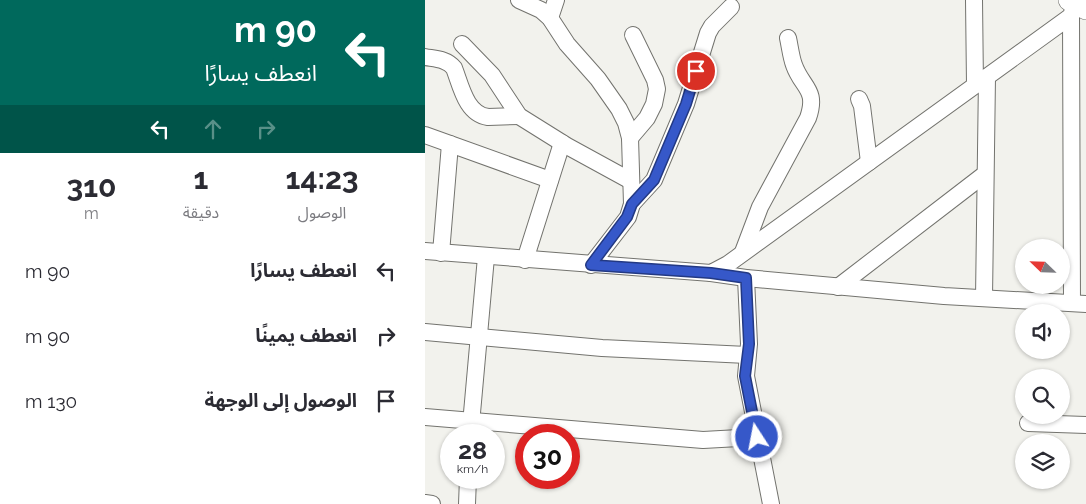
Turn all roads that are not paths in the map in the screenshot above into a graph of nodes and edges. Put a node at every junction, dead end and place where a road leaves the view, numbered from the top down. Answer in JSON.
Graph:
{"nodes":[{"id":1,"x":519,"y":0,"type":"edge"},
{"id":2,"x":557,"y":0,"type":"edge"},
{"id":3,"x":973,"y":0,"type":"edge"},
{"id":4,"x":1076,"y":6,"type":"edge"},
{"id":5,"x":731,"y":7,"type":"dead end"},
{"id":6,"x":550,"y":18,"type":"junction"},
{"id":7,"x":633,"y":35,"type":"dead end"},
{"id":8,"x":788,"y":38,"type":"dead end"},
{"id":9,"x":462,"y":44,"type":"dead end"},
{"id":10,"x":425,"y":58,"type":"edge"},
{"id":11,"x":981,"y":81,"type":"junction"},
{"id":12,"x":859,"y":99,"type":"dead end"},
{"id":13,"x":519,"y":116,"type":"junction"},
{"id":14,"x":1079,"y":123,"type":"edge"},
{"id":15,"x":425,"y":135,"type":"edge"},
{"id":16,"x":630,"y":138,"type":"junction"},
{"id":17,"x":562,"y":143,"type":"junction"},
{"id":18,"x":450,"y":144,"type":"junction"},
{"id":19,"x":869,"y":162,"type":"junction"},
{"id":20,"x":985,"y":174,"type":"junction"},
{"id":21,"x":550,"y":180,"type":"junction"},
{"id":22,"x":631,"y":180,"type":"junction"},
{"id":23,"x":632,"y":204,"type":"junction"},
{"id":24,"x":433,"y":252,"type":"edge"},
{"id":25,"x":743,"y":252,"type":"junction"},
{"id":26,"x":486,"y":257,"type":"junction"},
{"id":27,"x":525,"y":260,"type":"junction"},
{"id":28,"x":591,"y":265,"type":"junction"},
{"id":29,"x":711,"y":273,"type":"junction"},
{"id":30,"x":746,"y":278,"type":"junction"},
{"id":31,"x":838,"y":287,"type":"junction"},
{"id":32,"x":984,"y":298,"type":"junction"},
{"id":33,"x":1079,"y":303,"type":"edge"},
{"id":34,"x":425,"y":332,"type":"edge"},
{"id":35,"x":479,"y":336,"type":"junction"},
{"id":36,"x":747,"y":355,"type":"junction"},
{"id":37,"x":425,"y":417,"type":"edge"},
{"id":38,"x":454,"y":424,"type":"edge"},
{"id":39,"x":470,"y":424,"type":"edge"},
{"id":40,"x":1057,"y":424,"type":"edge"},
{"id":41,"x":1086,"y":425,"type":"edge"},
{"id":42,"x":505,"y":430,"type":"edge"},
{"id":43,"x":757,"y":437,"type":"junction"},
{"id":44,"x":468,"y":489,"type":"edge"},
{"id":45,"x":425,"y":503,"type":"edge"},
{"id":46,"x":432,"y":504,"type":"edge"},
{"id":47,"x":467,"y":504,"type":"edge"},
{"id":48,"x":771,"y":504,"type":"edge"}],
"edges":[{"from":1,"to":6,"type":"street"},
{"from":2,"to":6,"type":"street"},
{"from":3,"to":11,"type":"street"},
{"from":4,"to":11,"type":"street"},
{"from":4,"to":14,"type":"street"},
{"from":5,"to":23,"type":"street"},
{"from":6,"to":16,"type":"street"},
{"from":7,"to":16,"type":"street"},
{"from":8,"to":25,"type":"street"},
{"from":9,"to":13,"type":"street"},
{"from":10,"to":13,"type":"street"},
{"from":11,"to":19,"type":"street"},
{"from":11,"to":20,"type":"street"},
{"from":12,"to":19,"type":"street"},
{"from":13,"to":17,"type":"street"},
{"from":14,"to":33,"type":"street"},
{"from":15,"to":18,"type":"street"},
{"from":16,"to":22,"type":"street"},
{"from":17,"to":21,"type":"street"},
{"from":17,"to":22,"type":"street"},
{"from":18,"to":21,"type":"street"},
{"from":18,"to":24,"type":"street"},
{"from":19,"to":25,"type":"street"},
{"from":20,"to":31,"type":"street"},
{"from":20,"to":32,"type":"street"},
{"from":21,"to":27,"type":"street"},
{"from":22,"to":23,"type":"street"},
{"from":23,"to":28,"type":"street"},
{"from":24,"to":26,"type":"street"},
{"from":25,"to":29,"type":"street"},
{"from":26,"to":27,"type":"street"},
{"from":26,"to":35,"type":"street"},
{"from":27,"to":28,"type":"street"},
{"from":28,"to":29,"type":"street"},
{"from":29,"to":30,"type":"street"},
{"from":30,"to":31,"type":"street"},
{"from":30,"to":36,"type":"street"},
{"from":31,"to":32,"type":"street"},
{"from":32,"to":33,"type":"street"},
{"from":34,"to":35,"type":"street"},
{"from":35,"to":36,"type":"street"},
{"from":35,"to":39,"type":"street"},
{"from":36,"to":43,"type":"street"},
{"from":37,"to":38,"type":"street"},
{"from":40,"to":41,"type":"street"},
{"from":42,"to":43,"type":"street"},
{"from":43,"to":48,"type":"street"},
{"from":44,"to":47,"type":"street"},
{"from":45,"to":46,"type":"street"}]}
